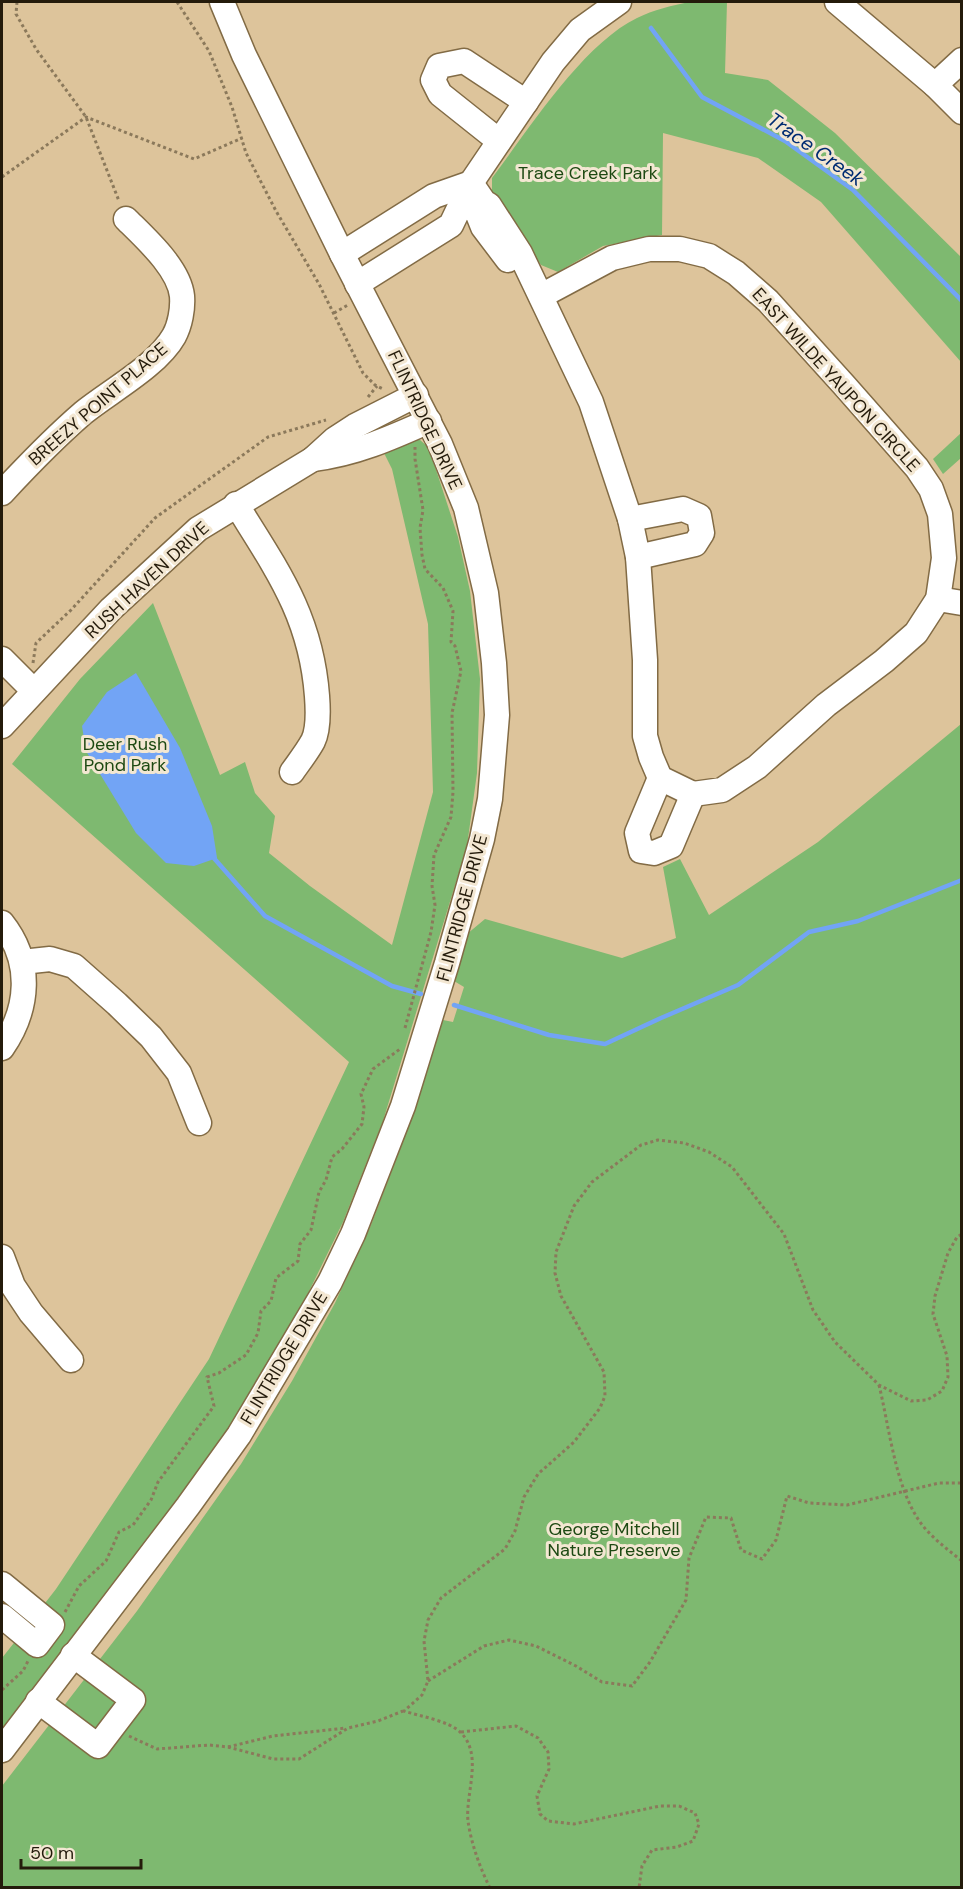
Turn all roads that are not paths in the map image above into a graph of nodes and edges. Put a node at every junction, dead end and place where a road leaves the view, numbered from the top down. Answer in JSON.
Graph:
{"nodes":[{"id":1,"x":222,"y":2,"type":"edge"},
{"id":2,"x":619,"y":2,"type":"edge"},
{"id":3,"x":837,"y":2,"type":"edge"},
{"id":4,"x":962,"y":60,"type":"edge"},
{"id":5,"x":935,"y":85,"type":"junction"},
{"id":6,"x":526,"y":102,"type":"junction"},
{"id":7,"x":962,"y":112,"type":"edge"},
{"id":8,"x":499,"y":141,"type":"junction"},
{"id":9,"x":466,"y":193,"type":"junction"},
{"id":10,"x":126,"y":219,"type":"road end"},
{"id":11,"x":342,"y":254,"type":"junction"},
{"id":12,"x":357,"y":284,"type":"junction"},
{"id":13,"x":540,"y":296,"type":"junction"},
{"id":14,"x":406,"y":399,"type":"junction"},
{"id":15,"x":420,"y":425,"type":"junction"},
{"id":16,"x":313,"y":459,"type":"junction"},
{"id":17,"x":2,"y":493,"type":"edge"},
{"id":18,"x":237,"y":504,"type":"junction"},
{"id":19,"x":630,"y":519,"type":"junction"},
{"id":20,"x":638,"y":557,"type":"junction"},
{"id":21,"x":953,"y":559,"type":"edge"},
{"id":22,"x":950,"y":601,"type":"edge"},
{"id":23,"x":2,"y":658,"type":"edge"},
{"id":24,"x":34,"y":691,"type":"junction"},
{"id":25,"x":6,"y":711,"type":"edge"},
{"id":26,"x":292,"y":772,"type":"dead end"},
{"id":27,"x":660,"y":778,"type":"junction"},
{"id":28,"x":693,"y":794,"type":"junction"},
{"id":29,"x":2,"y":923,"type":"edge"},
{"id":30,"x":22,"y":963,"type":"junction"},
{"id":31,"x":2,"y":1048,"type":"edge"},
{"id":32,"x":199,"y":1123,"type":"dead end"},
{"id":33,"x":2,"y":1257,"type":"edge"},
{"id":34,"x":71,"y":1360,"type":"dead end"},
{"id":35,"x":2,"y":1584,"type":"edge"},
{"id":36,"x":2,"y":1616,"type":"edge"},
{"id":37,"x":73,"y":1655,"type":"junction"},
{"id":38,"x":38,"y":1701,"type":"junction"},
{"id":39,"x":2,"y":1750,"type":"edge"}],
"edges":[{"from":1,"to":11,"type":"street","name":"FLINTRIDGE DRIVE"},
{"from":2,"to":6,"type":"street"},
{"from":3,"to":5,"type":"street"},
{"from":4,"to":5,"type":"street"},
{"from":5,"to":7,"type":"street"},
{"from":6,"to":8,"type":"street"},
{"from":6,"to":8,"type":"street"},
{"from":8,"to":9,"type":"street"},
{"from":9,"to":11,"type":"street"},
{"from":9,"to":12,"type":"street"},
{"from":9,"to":13,"type":"street"},
{"from":10,"to":17,"type":"street","name":"BREEZY POINT PLACE"},
{"from":11,"to":12,"type":"street","name":"FLINTRIDGE DRIVE"},
{"from":12,"to":14,"type":"street","name":"FLINTRIDGE DRIVE"},
{"from":13,"to":19,"type":"street"},
{"from":13,"to":21,"type":"street","name":"EAST WILDE YAUPON CIRCLE"},
{"from":14,"to":15,"type":"street","name":"FLINTRIDGE DRIVE"},
{"from":14,"to":16,"type":"street","name":"RUSH HAVEN DRIVE"},
{"from":15,"to":16,"type":"street","name":"RUSH HAVEN DRIVE"},
{"from":15,"to":37,"type":"street","name":"FLINTRIDGE DRIVE"},
{"from":16,"to":18,"type":"street","name":"RUSH HAVEN DRIVE"},
{"from":18,"to":24,"type":"street","name":"RUSH HAVEN DRIVE"},
{"from":18,"to":26,"type":"street"},
{"from":19,"to":20,"type":"street"},
{"from":19,"to":20,"type":"street"},
{"from":20,"to":27,"type":"street"},
{"from":21,"to":22,"type":"street","name":"EAST WILDE YAUPON CIRCLE"},
{"from":22,"to":28,"type":"street"},
{"from":23,"to":24,"type":"street"},
{"from":24,"to":25,"type":"street","name":"RUSH HAVEN DRIVE"},
{"from":27,"to":28,"type":"street"},
{"from":27,"to":28,"type":"street"},
{"from":29,"to":30,"type":"street"},
{"from":30,"to":31,"type":"street"},
{"from":30,"to":32,"type":"street"},
{"from":33,"to":34,"type":"street"},
{"from":35,"to":36,"type":"street"},
{"from":37,"to":38,"type":"street","name":"FLINTRIDGE DRIVE"},
{"from":37,"to":38,"type":"street"},
{"from":38,"to":39,"type":"street","name":"FLINTRIDGE DRIVE"}]}
